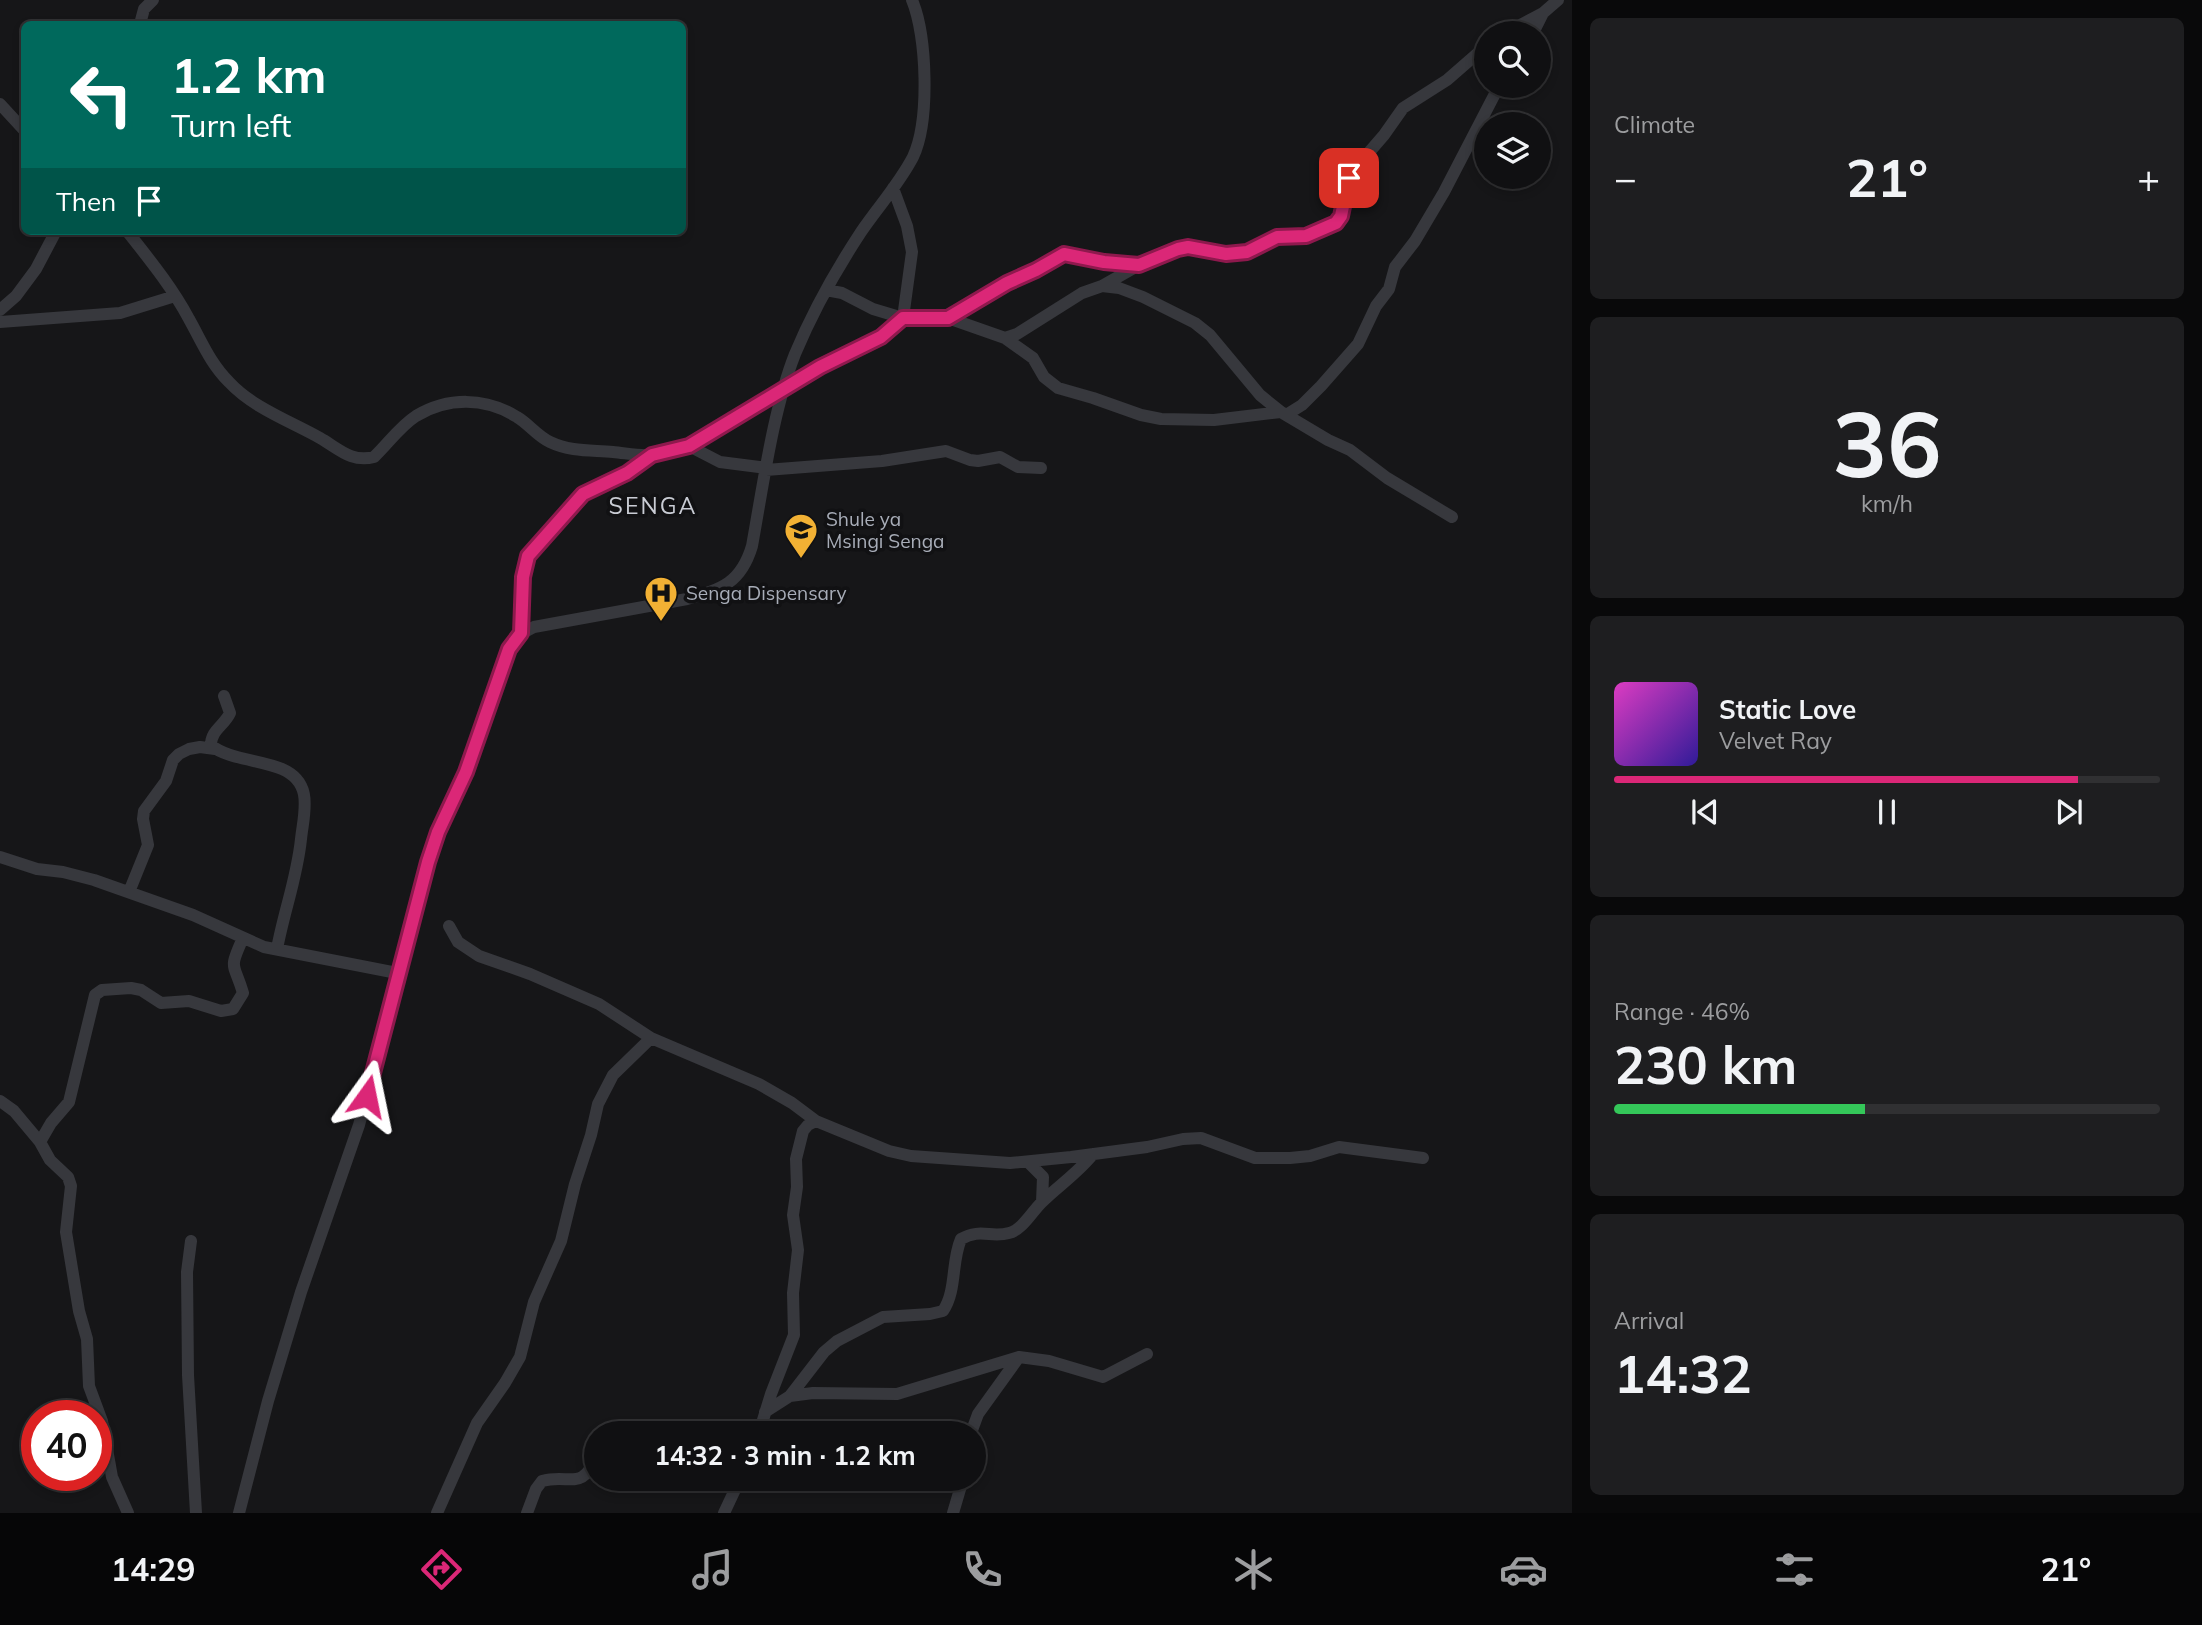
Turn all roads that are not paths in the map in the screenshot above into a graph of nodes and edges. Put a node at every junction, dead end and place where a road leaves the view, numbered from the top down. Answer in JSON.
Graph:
{"nodes":[{"id":1,"x":153,"y":0,"type":"edge"},
{"id":2,"x":912,"y":0,"type":"edge"},
{"id":3,"x":1558,"y":0,"type":"edge"},
{"id":4,"x":1543,"y":13,"type":"junction"},
{"id":5,"x":141,"y":21,"type":"edge"},
{"id":6,"x":1528,"y":21,"type":"edge"},
{"id":7,"x":1539,"y":21,"type":"edge"},
{"id":8,"x":1474,"y":56,"type":"edge"},
{"id":9,"x":1493,"y":98,"type":"edge"},
{"id":10,"x":0,"y":104,"type":"edge"},
{"id":11,"x":21,"y":127,"type":"edge"},
{"id":12,"x":893,"y":188,"type":"junction"},
{"id":13,"x":54,"y":235,"type":"edge"},
{"id":14,"x":130,"y":235,"type":"edge"},
{"id":15,"x":1139,"y":265,"type":"junction"},
{"id":16,"x":1102,"y":286,"type":"junction"},
{"id":17,"x":826,"y":290,"type":"junction"},
{"id":18,"x":175,"y":296,"type":"junction"},
{"id":19,"x":0,"y":310,"type":"edge"},
{"id":20,"x":903,"y":318,"type":"junction"},
{"id":21,"x":948,"y":318,"type":"junction"},
{"id":22,"x":0,"y":322,"type":"edge"},
{"id":23,"x":1004,"y":338,"type":"junction"},
{"id":24,"x":784,"y":390,"type":"junction"},
{"id":25,"x":1283,"y":414,"type":"junction"},
{"id":26,"x":689,"y":446,"type":"junction"},
{"id":27,"x":652,"y":455,"type":"junction"},
{"id":28,"x":1041,"y":468,"type":"dead end"},
{"id":29,"x":766,"y":469,"type":"junction"},
{"id":30,"x":1452,"y":517,"type":"dead end"},
{"id":31,"x":521,"y":633,"type":"junction"},
{"id":32,"x":224,"y":696,"type":"dead end"},
{"id":33,"x":215,"y":749,"type":"junction"},
{"id":34,"x":0,"y":857,"type":"edge"},
{"id":35,"x":129,"y":892,"type":"junction"},
{"id":36,"x":449,"y":926,"type":"dead end"},
{"id":37,"x":243,"y":938,"type":"junction"},
{"id":38,"x":277,"y":949,"type":"junction"},
{"id":39,"x":397,"y":973,"type":"junction"},
{"id":40,"x":651,"y":1038,"type":"junction"},
{"id":41,"x":0,"y":1101,"type":"edge"},
{"id":42,"x":816,"y":1121,"type":"junction"},
{"id":43,"x":40,"y":1142,"type":"junction"},
{"id":44,"x":1093,"y":1154,"type":"junction"},
{"id":45,"x":1423,"y":1158,"type":"dead end"},
{"id":46,"x":1028,"y":1162,"type":"junction"},
{"id":47,"x":1039,"y":1171,"type":"junction"},
{"id":48,"x":1062,"y":1186,"type":"junction"},
{"id":49,"x":1042,"y":1202,"type":"junction"},
{"id":50,"x":191,"y":1241,"type":"dead end"},
{"id":51,"x":1147,"y":1354,"type":"dead end"},
{"id":52,"x":1019,"y":1356,"type":"junction"},
{"id":53,"x":790,"y":1396,"type":"junction"},
{"id":54,"x":765,"y":1412,"type":"junction"},
{"id":55,"x":762,"y":1421,"type":"edge"},
{"id":56,"x":975,"y":1421,"type":"edge"},
{"id":57,"x":584,"y":1476,"type":"edge"},
{"id":58,"x":734,"y":1491,"type":"edge"},
{"id":59,"x":959,"y":1491,"type":"edge"},
{"id":60,"x":128,"y":1513,"type":"edge"},
{"id":61,"x":197,"y":1513,"type":"edge"},
{"id":62,"x":239,"y":1513,"type":"edge"},
{"id":63,"x":437,"y":1513,"type":"edge"},
{"id":64,"x":527,"y":1513,"type":"edge"},
{"id":65,"x":724,"y":1513,"type":"edge"},
{"id":66,"x":953,"y":1513,"type":"edge"}],
"edges":[{"from":1,"to":5,"type":"street"},
{"from":2,"to":12,"type":"street"},
{"from":3,"to":4,"type":"street"},
{"from":4,"to":6,"type":"street"},
{"from":4,"to":7,"type":"street"},
{"from":8,"to":15,"type":"street"},
{"from":9,"to":25,"type":"street"},
{"from":10,"to":11,"type":"street"},
{"from":12,"to":17,"type":"street"},
{"from":12,"to":20,"type":"street"},
{"from":13,"to":19,"type":"street"},
{"from":14,"to":18,"type":"street"},
{"from":15,"to":16,"type":"street"},
{"from":15,"to":21,"type":"street"},
{"from":16,"to":23,"type":"street"},
{"from":16,"to":25,"type":"street"},
{"from":17,"to":20,"type":"street"},
{"from":17,"to":24,"type":"street"},
{"from":18,"to":22,"type":"street"},
{"from":18,"to":27,"type":"street"},
{"from":20,"to":21,"type":"street"},
{"from":20,"to":24,"type":"street"},
{"from":21,"to":23,"type":"street"},
{"from":23,"to":25,"type":"street"},
{"from":24,"to":26,"type":"street"},
{"from":24,"to":29,"type":"street"},
{"from":25,"to":30,"type":"street"},
{"from":26,"to":27,"type":"street"},
{"from":26,"to":29,"type":"street"},
{"from":27,"to":31,"type":"street"},
{"from":28,"to":29,"type":"street"},
{"from":29,"to":31,"type":"street"},
{"from":31,"to":39,"type":"street"},
{"from":32,"to":33,"type":"street"},
{"from":33,"to":35,"type":"street"},
{"from":33,"to":38,"type":"street"},
{"from":34,"to":35,"type":"street"},
{"from":35,"to":37,"type":"street"},
{"from":36,"to":40,"type":"street"},
{"from":37,"to":38,"type":"street"},
{"from":37,"to":43,"type":"street"},
{"from":38,"to":39,"type":"street"},
{"from":39,"to":62,"type":"street"},
{"from":40,"to":42,"type":"street"},
{"from":40,"to":63,"type":"street"},
{"from":41,"to":43,"type":"street"},
{"from":42,"to":46,"type":"street"},
{"from":42,"to":54,"type":"street"},
{"from":43,"to":60,"type":"street"},
{"from":44,"to":45,"type":"street"},
{"from":44,"to":46,"type":"street"},
{"from":44,"to":48,"type":"street"},
{"from":46,"to":47,"type":"street"},
{"from":47,"to":48,"type":"street"},
{"from":47,"to":49,"type":"street"},
{"from":48,"to":49,"type":"street"},
{"from":49,"to":53,"type":"street"},
{"from":50,"to":61,"type":"street"},
{"from":51,"to":52,"type":"street"},
{"from":52,"to":53,"type":"street"},
{"from":52,"to":56,"type":"street"},
{"from":53,"to":54,"type":"street"},
{"from":54,"to":55,"type":"street"},
{"from":57,"to":64,"type":"street"},
{"from":58,"to":65,"type":"street"},
{"from":59,"to":66,"type":"street"}]}
